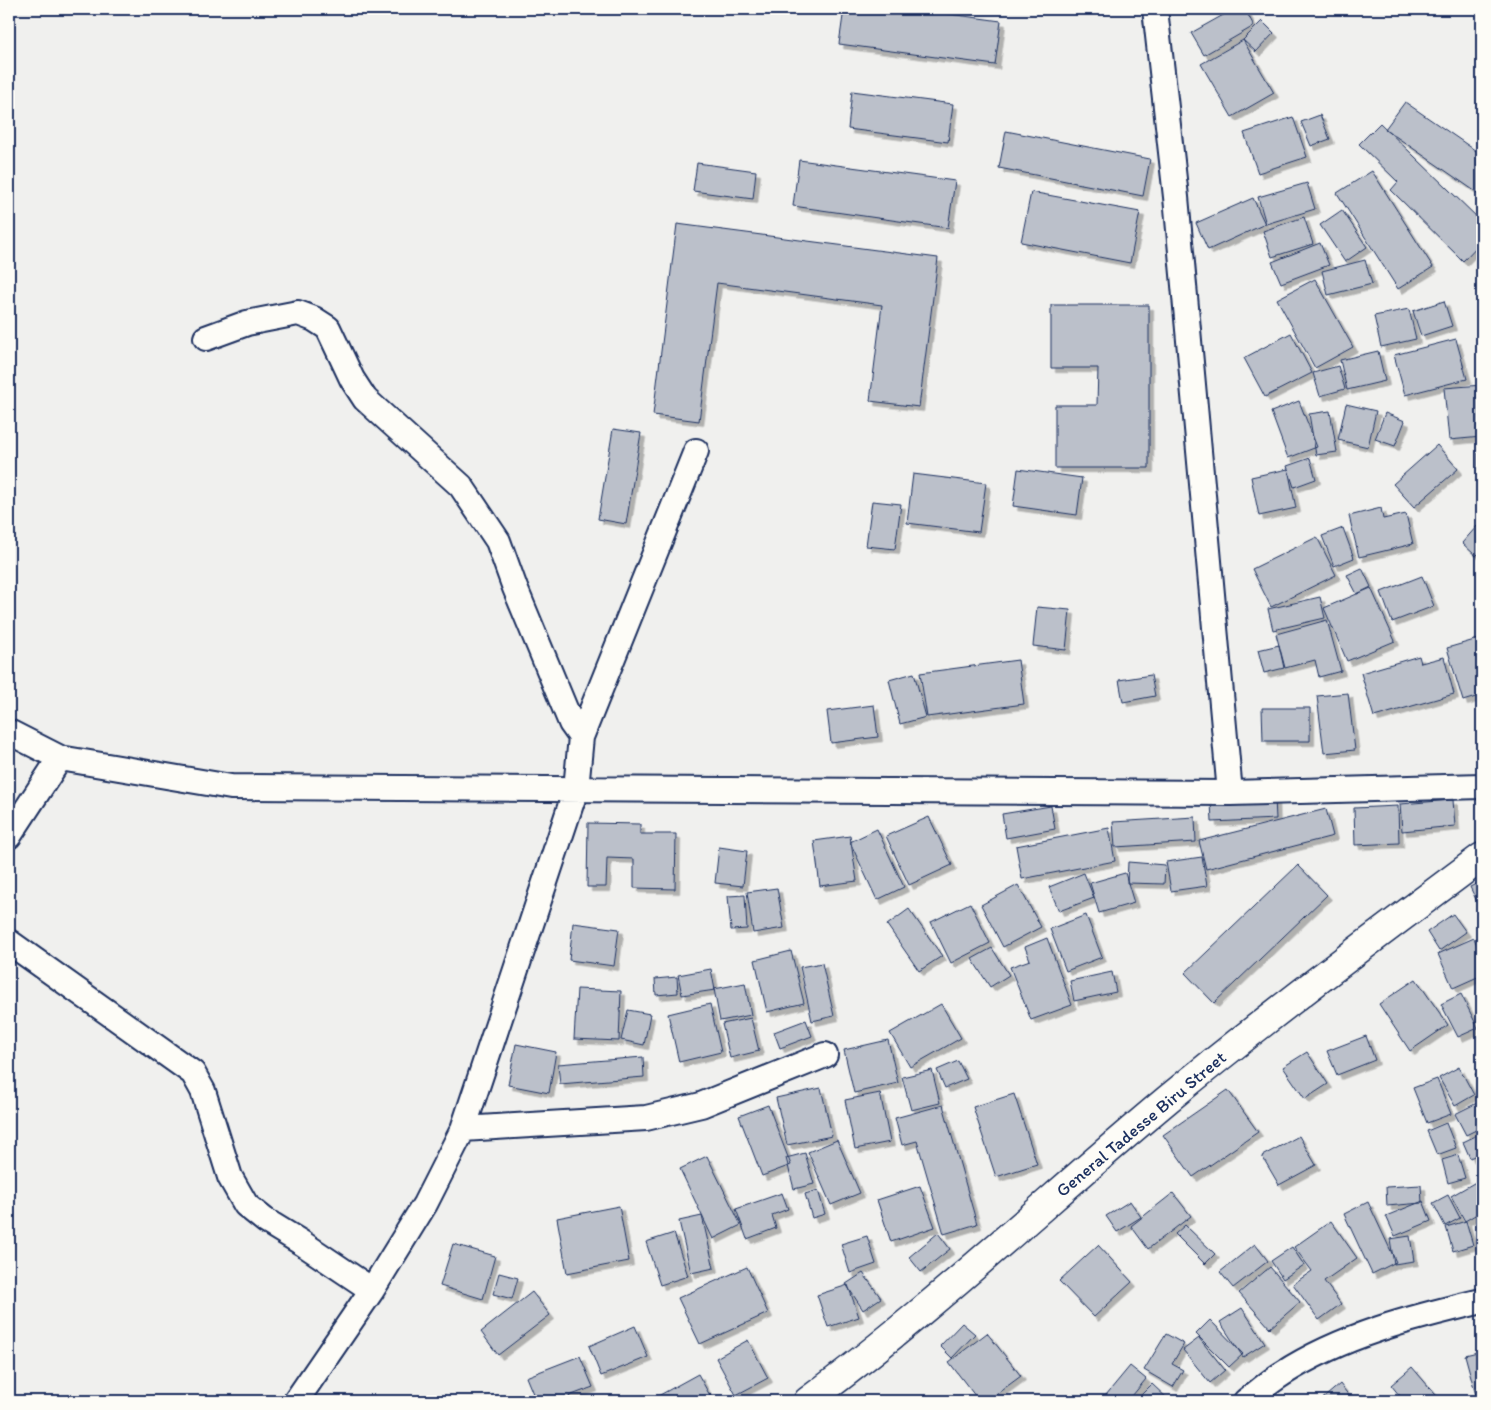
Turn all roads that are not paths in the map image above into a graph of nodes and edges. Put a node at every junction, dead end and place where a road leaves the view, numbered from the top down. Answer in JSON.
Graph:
{"nodes":[{"id":1,"x":1155,"y":9,"type":"edge"},
{"id":2,"x":206,"y":338,"type":"dead end"},
{"id":3,"x":696,"y":451,"type":"dead end"},
{"id":4,"x":9,"y":732,"type":"edge"},
{"id":5,"x":581,"y":736,"type":"junction"},
{"id":6,"x":60,"y":758,"type":"junction"},
{"id":7,"x":1482,"y":786,"type":"edge"},
{"id":8,"x":576,"y":789,"type":"junction"},
{"id":9,"x":1230,"y":793,"type":"junction"},
{"id":10,"x":9,"y":836,"type":"edge"},
{"id":11,"x":1482,"y":857,"type":"edge"},
{"id":12,"x":9,"y":942,"type":"edge"},
{"id":13,"x":825,"y":1055,"type":"dead end"},
{"id":14,"x":463,"y":1129,"type":"junction"},
{"id":15,"x":372,"y":1290,"type":"junction"},
{"id":16,"x":1482,"y":1301,"type":"edge"},
{"id":17,"x":296,"y":1401,"type":"edge"},
{"id":18,"x":808,"y":1401,"type":"edge"},
{"id":19,"x":1246,"y":1401,"type":"edge"}],
"edges":[{"from":1,"to":9,"type":"street"},
{"from":2,"to":5,"type":"street"},
{"from":3,"to":5,"type":"street"},
{"from":4,"to":6,"type":"street"},
{"from":5,"to":8,"type":"street"},
{"from":6,"to":8,"type":"street"},
{"from":6,"to":10,"type":"street"},
{"from":7,"to":9,"type":"street"},
{"from":8,"to":9,"type":"street"},
{"from":8,"to":14,"type":"street"},
{"from":11,"to":18,"type":"street","name":"General Tadesse Biru Street"},
{"from":12,"to":15,"type":"street"},
{"from":13,"to":14,"type":"street"},
{"from":14,"to":15,"type":"street"},
{"from":15,"to":17,"type":"street"},
{"from":16,"to":19,"type":"street"}]}
